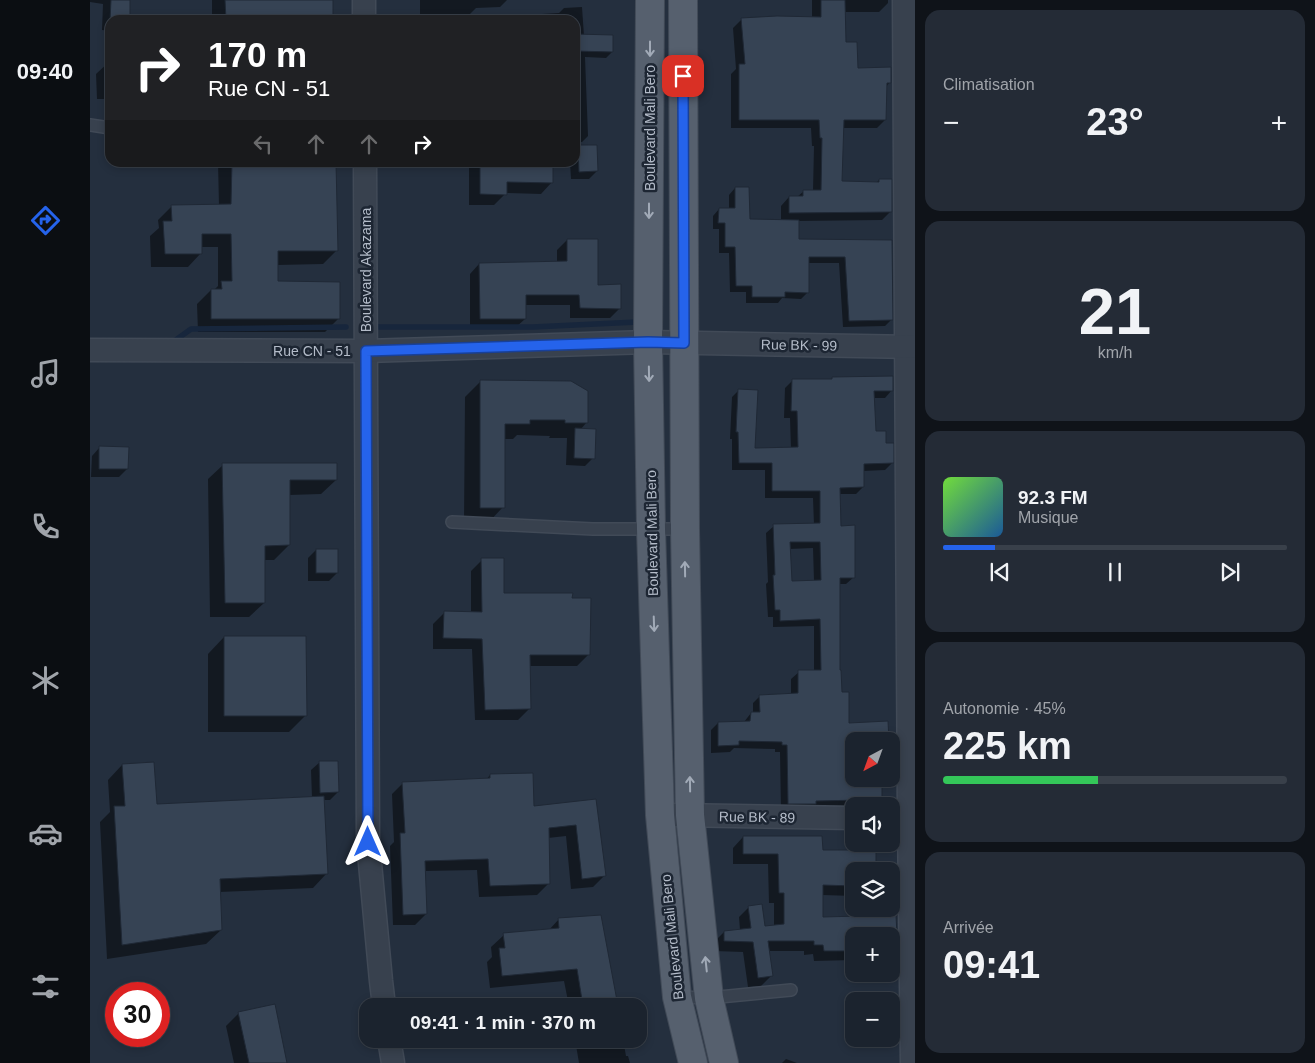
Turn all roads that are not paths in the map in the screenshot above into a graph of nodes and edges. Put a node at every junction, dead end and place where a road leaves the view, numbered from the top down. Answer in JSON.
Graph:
{"nodes":[{"id":1,"x":364,"y":0,"type":"edge"},
{"id":2,"x":650,"y":0,"type":"edge"},
{"id":3,"x":683,"y":0,"type":"edge"},
{"id":4,"x":904,"y":0,"type":"edge"},
{"id":5,"x":364,"y":15,"type":"edge"},
{"id":6,"x":90,"y":125,"type":"edge"},
{"id":7,"x":105,"y":127,"type":"edge"},
{"id":8,"x":365,"y":167,"type":"edge"},
{"id":9,"x":648,"y":342,"type":"junction"},
{"id":10,"x":684,"y":343,"type":"junction"},
{"id":11,"x":910,"y":347,"type":"edge"},
{"id":12,"x":90,"y":350,"type":"edge"},
{"id":13,"x":366,"y":351,"type":"junction"},
{"id":14,"x":452,"y":522,"type":"dead end"},
{"id":15,"x":651,"y":529,"type":"junction"},
{"id":16,"x":684,"y":529,"type":"junction"},
{"id":17,"x":660,"y":815,"type":"junction"},
{"id":18,"x":690,"y":816,"type":"junction"},
{"id":19,"x":845,"y":818,"type":"edge"},
{"id":20,"x":905,"y":819,"type":"edge"},
{"id":21,"x":791,"y":990,"type":"dead end"},
{"id":22,"x":677,"y":997,"type":"junction"},
{"id":23,"x":383,"y":998,"type":"edge"},
{"id":24,"x":709,"y":998,"type":"junction"},
{"id":25,"x":390,"y":1048,"type":"edge"},
{"id":26,"x":393,"y":1063,"type":"edge"},
{"id":27,"x":692,"y":1063,"type":"edge"},
{"id":28,"x":724,"y":1063,"type":"edge"},
{"id":29,"x":912,"y":1063,"type":"edge"}],
"edges":[{"from":1,"to":5,"type":"street"},
{"from":2,"to":9,"type":"main road","name":"Boulevard Mali Bero","one_way":true},
{"from":3,"to":10,"type":"main road"},
{"from":4,"to":11,"type":"street"},
{"from":6,"to":7,"type":"lane"},
{"from":8,"to":13,"type":"street","name":"Boulevard Akazama"},
{"from":9,"to":10,"type":"street","name":"Rue CN - 51"},
{"from":9,"to":13,"type":"street","name":"Rue CN - 51"},
{"from":9,"to":15,"type":"main road","name":"Boulevard Mali Bero","one_way":true},
{"from":10,"to":11,"type":"street","name":"Rue BK - 99"},
{"from":10,"to":16,"type":"main road"},
{"from":11,"to":20,"type":"street"},
{"from":12,"to":13,"type":"street","name":"Rue CN - 51"},
{"from":13,"to":23,"type":"street","name":"Boulevard Akazama"},
{"from":14,"to":15,"type":"lane"},
{"from":15,"to":16,"type":"lane"},
{"from":15,"to":17,"type":"main road","name":"Boulevard Mali Bero","one_way":true},
{"from":18,"to":16,"type":"main road","one_way":true},
{"from":17,"to":18,"type":"street","name":"Rue BK - 89"},
{"from":17,"to":22,"type":"main road","name":"Boulevard Mali Bero"},
{"from":18,"to":19,"type":"street","name":"Rue BK - 89"},
{"from":24,"to":18,"type":"main road","one_way":true},
{"from":20,"to":29,"type":"street"},
{"from":21,"to":24,"type":"lane"},
{"from":22,"to":24,"type":"lane"},
{"from":22,"to":27,"type":"main road","name":"Boulevard Mali Bero"},
{"from":24,"to":28,"type":"main road"},
{"from":25,"to":26,"type":"street"}]}
